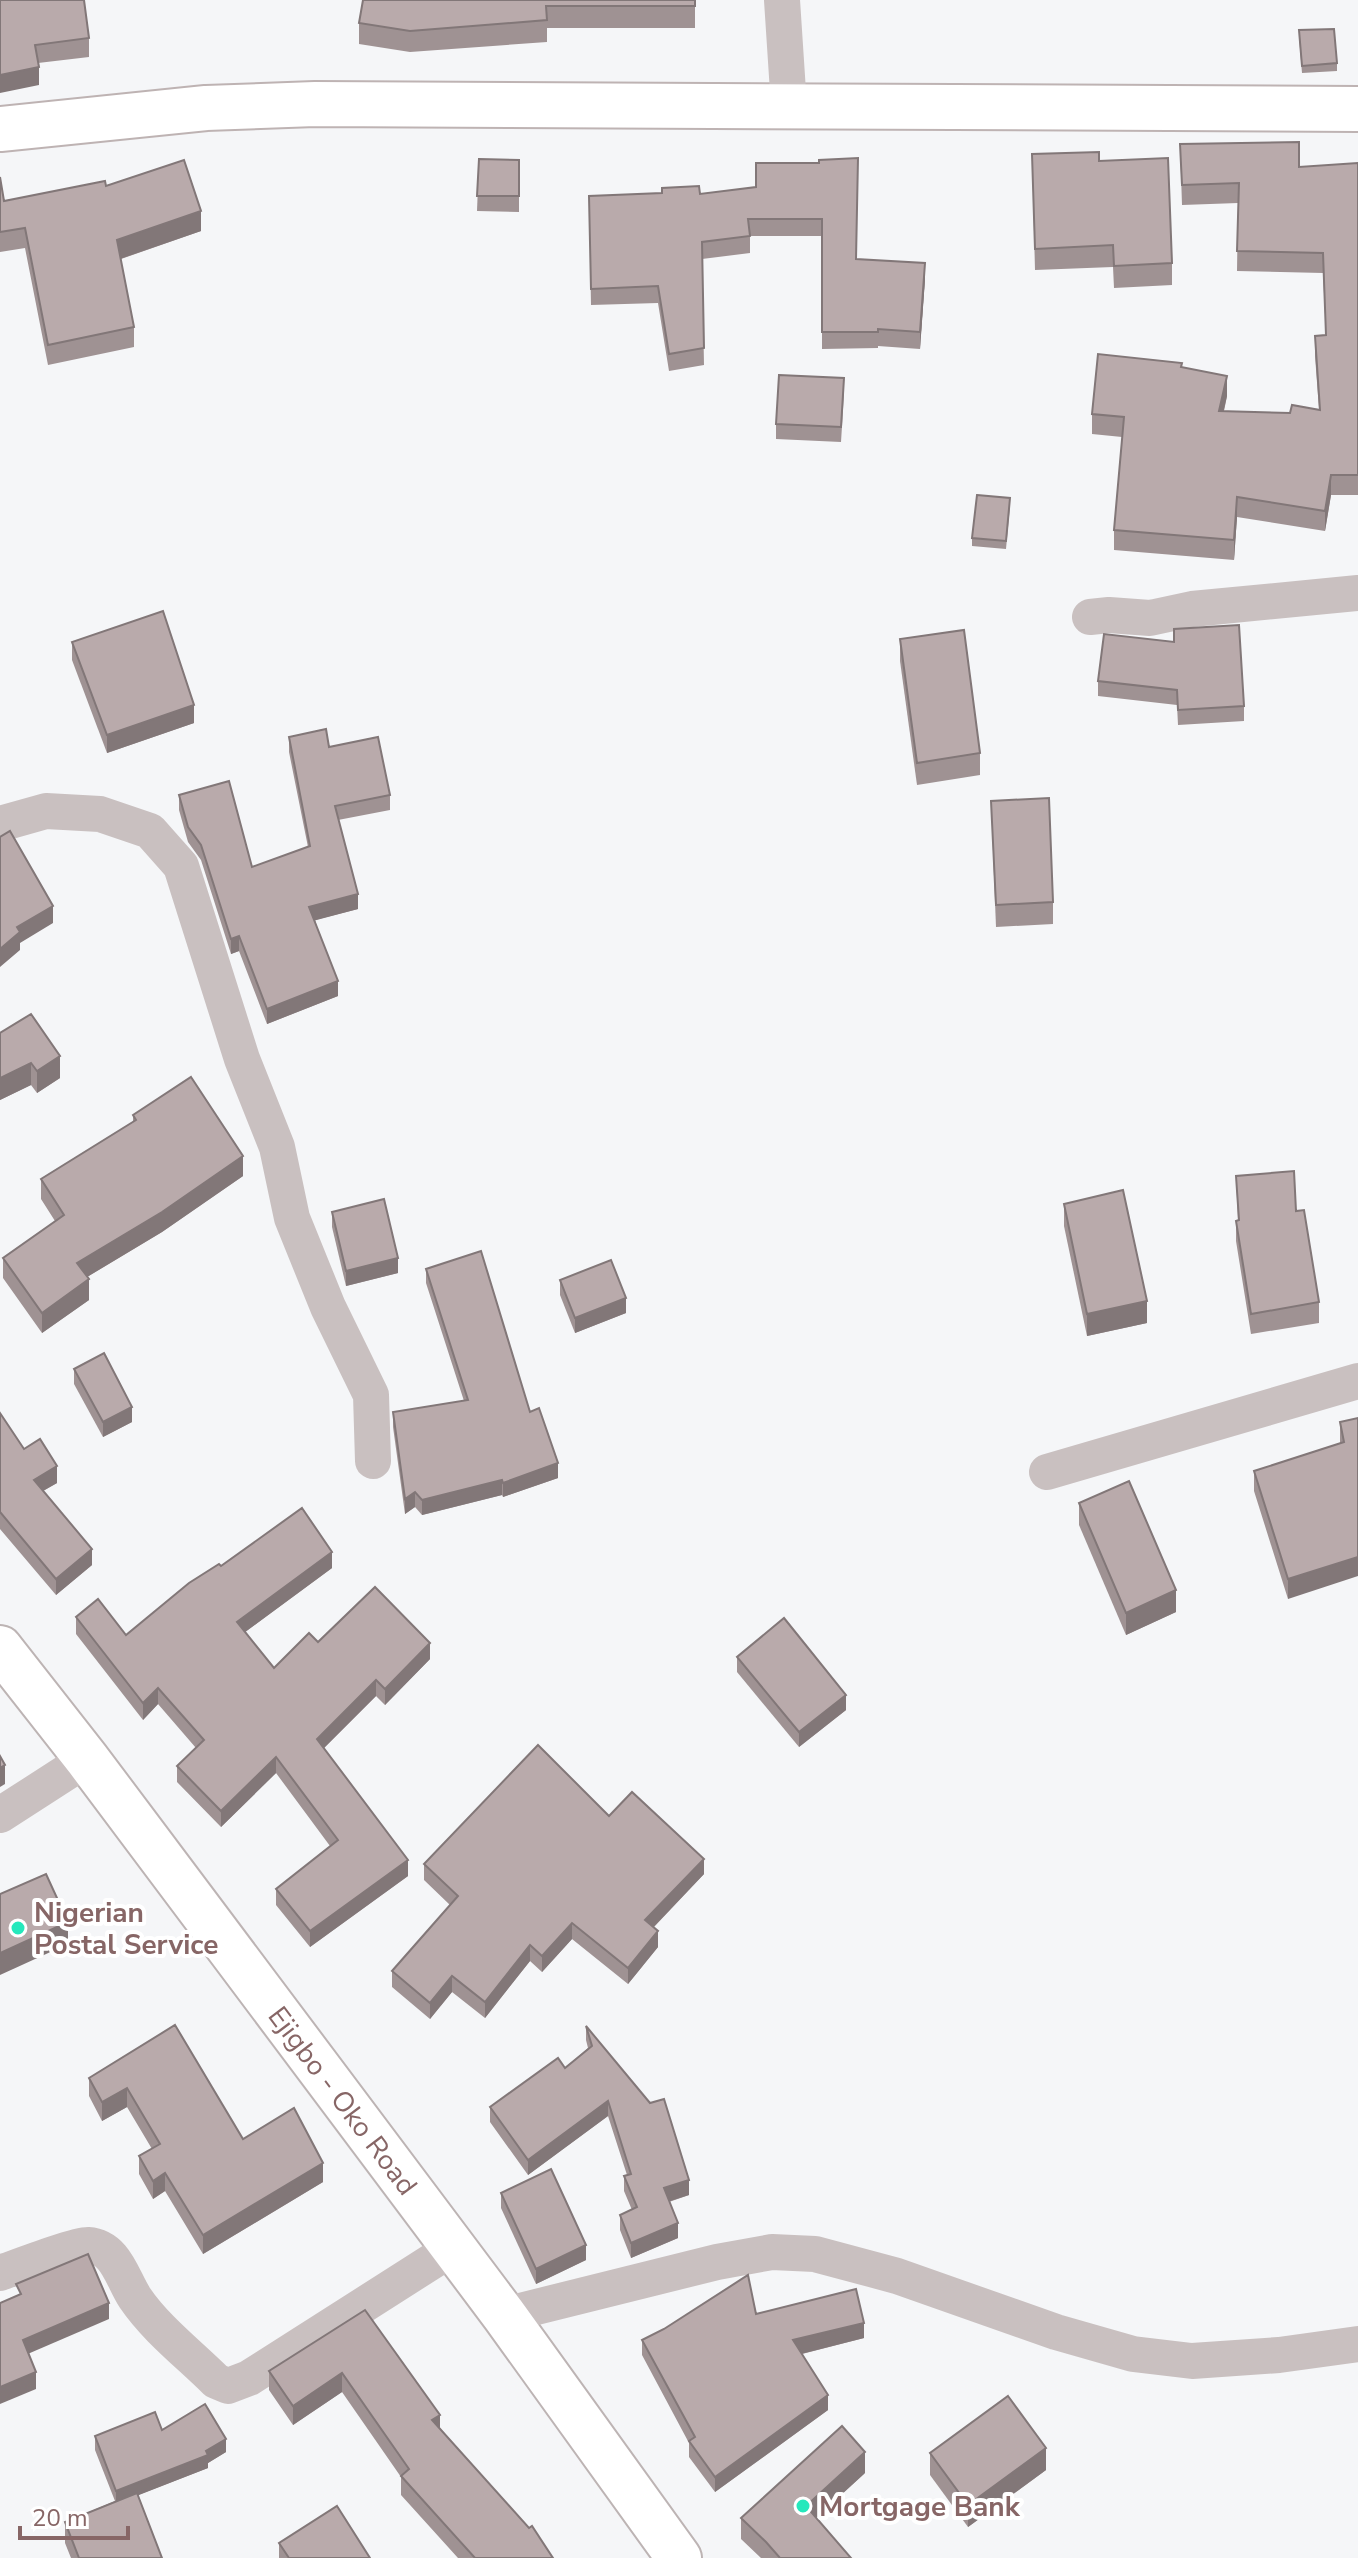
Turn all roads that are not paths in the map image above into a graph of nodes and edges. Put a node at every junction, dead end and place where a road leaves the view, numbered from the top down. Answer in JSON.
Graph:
{"nodes":[{"id":1,"x":782,"y":0,"type":"edge"},
{"id":2,"x":789,"y":107,"type":"junction"},
{"id":3,"x":1358,"y":109,"type":"edge"},
{"id":4,"x":0,"y":129,"type":"edge"},
{"id":5,"x":1358,"y":593,"type":"edge"},
{"id":6,"x":1090,"y":617,"type":"dead end"},
{"id":7,"x":0,"y":824,"type":"edge"},
{"id":8,"x":1358,"y":1381,"type":"edge"},
{"id":9,"x":373,"y":1461,"type":"dead end"},
{"id":10,"x":1047,"y":1472,"type":"dead end"},
{"id":11,"x":0,"y":1648,"type":"edge"},
{"id":12,"x":87,"y":1759,"type":"junction"},
{"id":13,"x":0,"y":1815,"type":"edge"},
{"id":14,"x":453,"y":2248,"type":"junction"},
{"id":15,"x":0,"y":2273,"type":"edge"},
{"id":16,"x":504,"y":2315,"type":"junction"},
{"id":17,"x":1353,"y":2345,"type":"edge"},
{"id":18,"x":679,"y":2558,"type":"edge"}],
"edges":[{"from":1,"to":2,"type":"street"},
{"from":2,"to":3,"type":"street"},
{"from":2,"to":4,"type":"street"},
{"from":5,"to":6,"type":"street"},
{"from":7,"to":9,"type":"street"},
{"from":8,"to":10,"type":"street"},
{"from":11,"to":12,"type":"street","name":"Ejigbo - Oko Road"},
{"from":12,"to":13,"type":"street"},
{"from":12,"to":14,"type":"street","name":"Ejigbo - Oko Road"},
{"from":14,"to":15,"type":"street"},
{"from":14,"to":16,"type":"street","name":"Ejigbo - Oko Road"},
{"from":16,"to":17,"type":"street"},
{"from":16,"to":18,"type":"street","name":"Ejigbo - Oko Road"}]}
